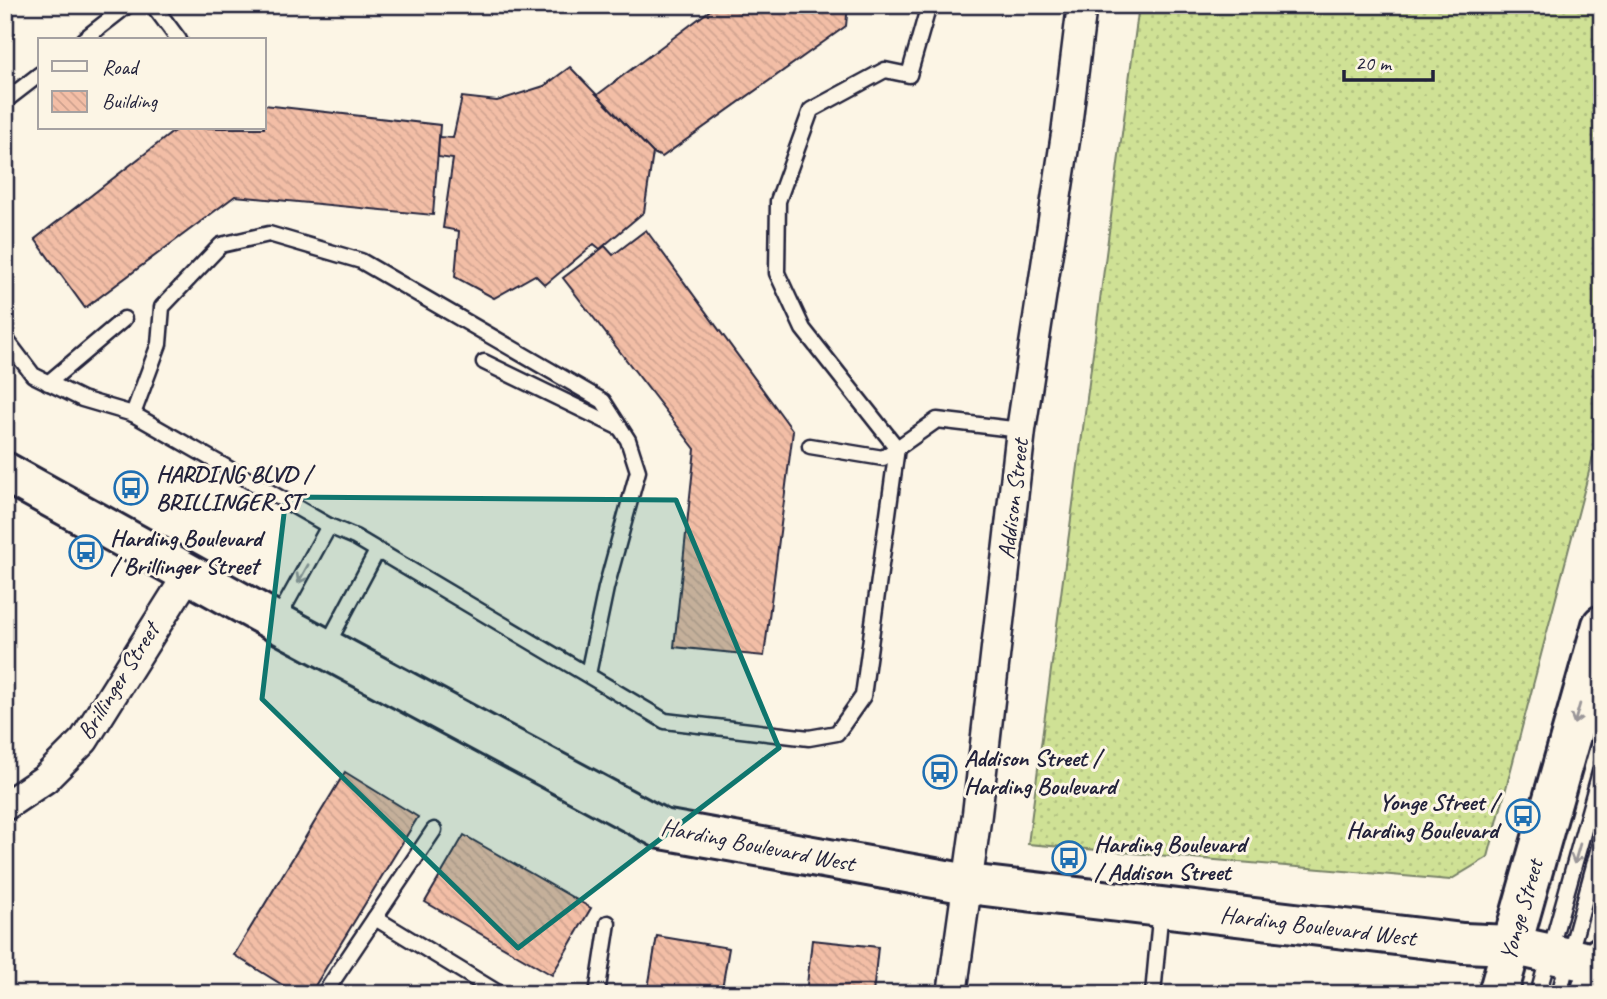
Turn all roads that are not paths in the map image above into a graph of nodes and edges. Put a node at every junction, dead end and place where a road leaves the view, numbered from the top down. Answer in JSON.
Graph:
{"nodes":[{"id":1,"x":128,"y":5,"type":"edge"},
{"id":2,"x":153,"y":5,"type":"edge"},
{"id":3,"x":929,"y":5,"type":"edge"},
{"id":4,"x":1082,"y":5,"type":"edge"},
{"id":5,"x":86,"y":38,"type":"edge"},
{"id":6,"x":178,"y":38,"type":"edge"},
{"id":7,"x":38,"y":76,"type":"edge"},
{"id":8,"x":5,"y":101,"type":"edge"},
{"id":9,"x":124,"y":320,"type":"dead end"},
{"id":10,"x":5,"y":338,"type":"edge"},
{"id":11,"x":484,"y":362,"type":"dead end"},
{"id":12,"x":48,"y":383,"type":"junction"},
{"id":13,"x":133,"y":414,"type":"junction"},
{"id":14,"x":621,"y":429,"type":"junction"},
{"id":15,"x":1021,"y":430,"type":"junction"},
{"id":16,"x":810,"y":446,"type":"dead end"},
{"id":17,"x":897,"y":448,"type":"junction"},
{"id":18,"x":5,"y":472,"type":"edge"},
{"id":19,"x":329,"y":526,"type":"junction"},
{"id":20,"x":376,"y":553,"type":"junction"},
{"id":21,"x":189,"y":573,"type":"junction"},
{"id":22,"x":276,"y":622,"type":"junction"},
{"id":23,"x":1602,"y":625,"type":"edge"},
{"id":24,"x":325,"y":648,"type":"junction"},
{"id":25,"x":588,"y":674,"type":"junction"},
{"id":26,"x":1602,"y":765,"type":"edge"},
{"id":27,"x":5,"y":806,"type":"edge"},
{"id":28,"x":434,"y":830,"type":"dead end"},
{"id":29,"x":1602,"y":836,"type":"edge"},
{"id":30,"x":968,"y":884,"type":"junction"},
{"id":31,"x":1161,"y":908,"type":"junction"},
{"id":32,"x":375,"y":918,"type":"junction"},
{"id":33,"x":608,"y":923,"type":"dead end"},
{"id":34,"x":1511,"y":945,"type":"junction"},
{"id":35,"x":1581,"y":969,"type":"edge"},
{"id":36,"x":324,"y":994,"type":"edge"},
{"id":37,"x":500,"y":994,"type":"edge"},
{"id":38,"x":597,"y":994,"type":"edge"},
{"id":39,"x":952,"y":994,"type":"edge"},
{"id":40,"x":1153,"y":994,"type":"edge"},
{"id":41,"x":1498,"y":994,"type":"edge"},
{"id":42,"x":1538,"y":994,"type":"edge"}],
"edges":[{"from":1,"to":5,"type":"lane"},
{"from":2,"to":6,"type":"lane"},
{"from":3,"to":17,"type":"lane"},
{"from":4,"to":15,"type":"street","name":"Addison Street"},
{"from":7,"to":8,"type":"lane"},
{"from":9,"to":12,"type":"lane"},
{"from":10,"to":12,"type":"lane"},
{"from":11,"to":14,"type":"lane"},
{"from":12,"to":13,"type":"lane"},
{"from":13,"to":14,"type":"lane"},
{"from":13,"to":19,"type":"lane"},
{"from":14,"to":25,"type":"lane"},
{"from":15,"to":17,"type":"lane"},
{"from":15,"to":30,"type":"street","name":"Addison Street"},
{"from":16,"to":17,"type":"lane"},
{"from":17,"to":25,"type":"lane"},
{"from":18,"to":21,"type":"street","name":"Harding Boulevard West"},
{"from":19,"to":20,"type":"lane"},
{"from":19,"to":22,"type":"lane","one_way":true},
{"from":20,"to":24,"type":"lane"},
{"from":20,"to":25,"type":"lane"},
{"from":21,"to":22,"type":"street","name":"Harding Boulevard West"},
{"from":21,"to":27,"type":"street","name":"Brillinger Street"},
{"from":22,"to":24,"type":"street","name":"Harding Boulevard West"},
{"from":23,"to":34,"type":"street","name":"Yonge Street","one_way":true},
{"from":24,"to":30,"type":"street","name":"Harding Boulevard West"},
{"from":26,"to":35,"type":"lane","one_way":true},
{"from":28,"to":32,"type":"lane"},
{"from":29,"to":35,"type":"lane"},
{"from":30,"to":31,"type":"street","name":"Harding Boulevard West"},
{"from":30,"to":39,"type":"street","name":"Addison Street"},
{"from":31,"to":34,"type":"street","name":"Harding Boulevard West"},
{"from":31,"to":40,"type":"lane"},
{"from":32,"to":36,"type":"lane"},
{"from":32,"to":37,"type":"lane"},
{"from":33,"to":38,"type":"lane"},
{"from":34,"to":35,"type":"street","name":"Harding Boulevard West"},
{"from":34,"to":41,"type":"street","name":"Yonge Street"},
{"from":35,"to":42,"type":"lane"}]}
